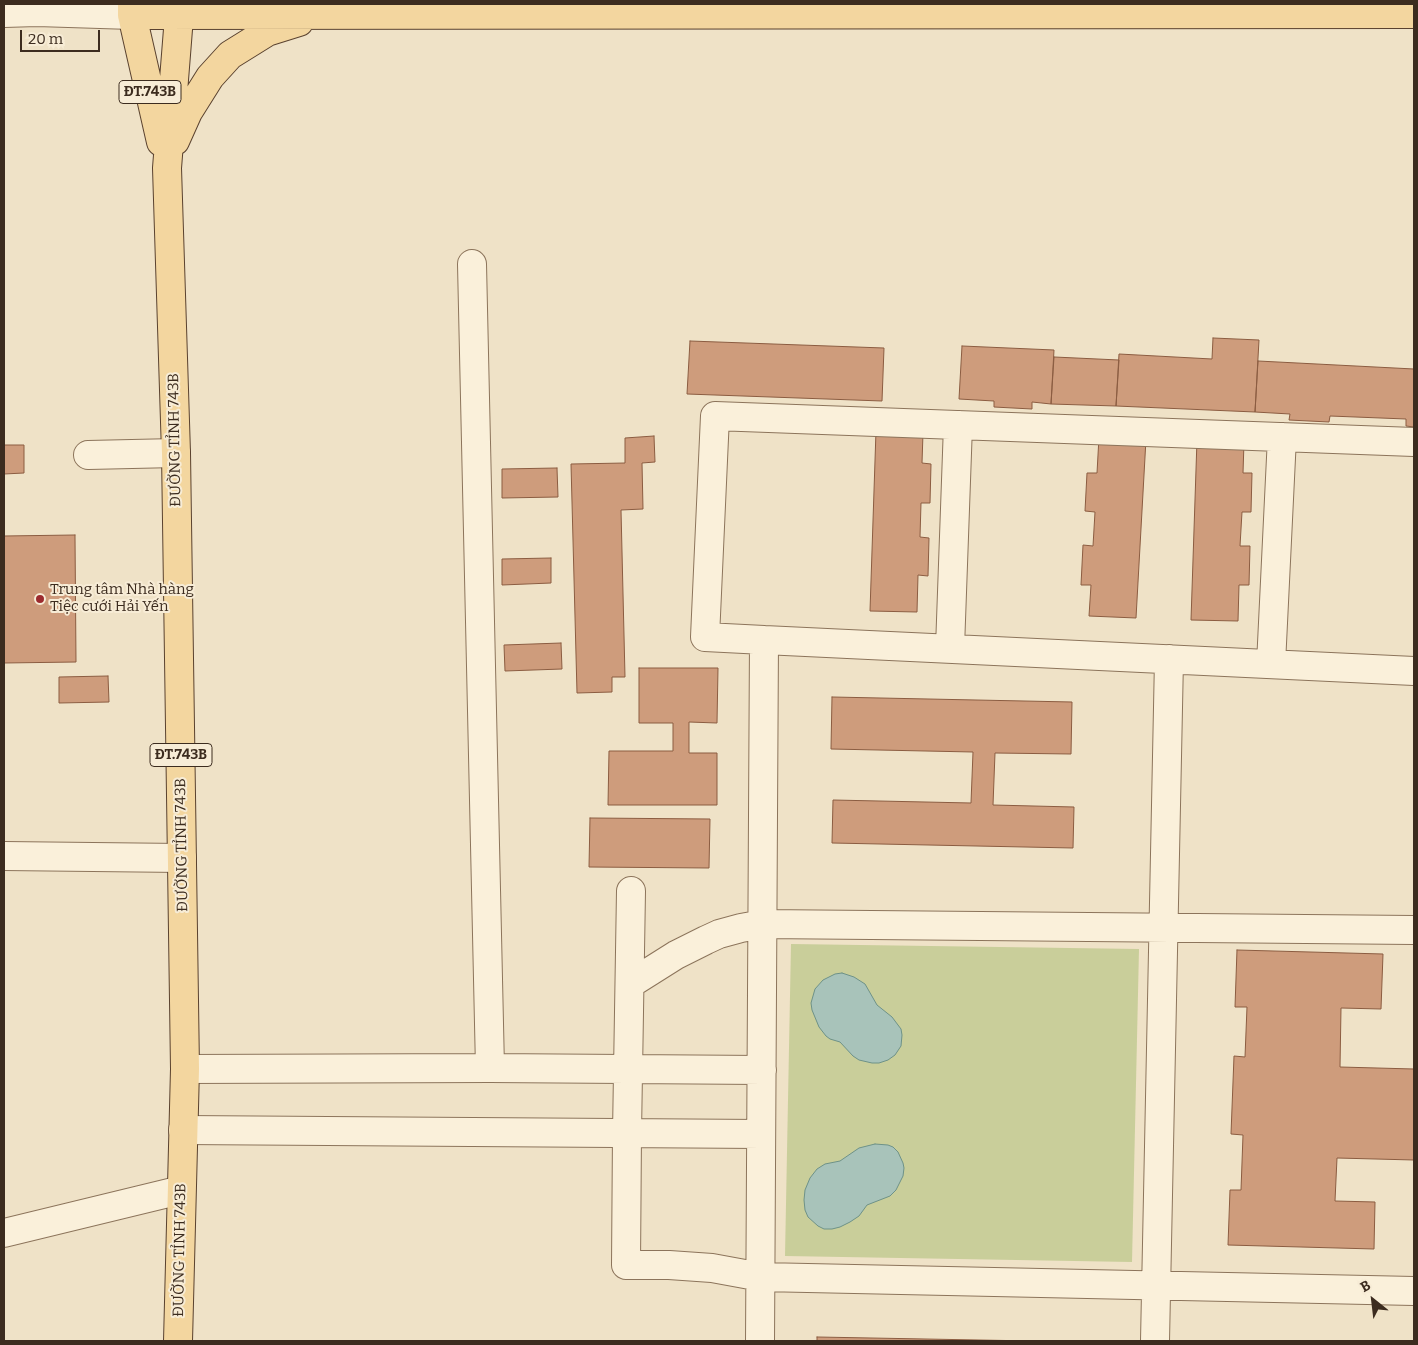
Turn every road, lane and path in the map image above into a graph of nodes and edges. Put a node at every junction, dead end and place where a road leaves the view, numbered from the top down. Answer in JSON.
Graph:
{"nodes":[{"id":1,"x":132,"y":10,"type":"edge"},
{"id":2,"x":180,"y":10,"type":"edge"},
{"id":3,"x":4,"y":13,"type":"edge"},
{"id":4,"x":1414,"y":14,"type":"edge"},
{"id":5,"x":322,"y":15,"type":"junction"},
{"id":6,"x":167,"y":168,"type":"junction"},
{"id":7,"x":472,"y":264,"type":"dead end"},
{"id":8,"x":958,"y":425,"type":"junction"},
{"id":9,"x":1282,"y":437,"type":"junction"},
{"id":10,"x":1414,"y":442,"type":"edge"},
{"id":11,"x":176,"y":452,"type":"junction"},
{"id":12,"x":88,"y":456,"type":"dead end"},
{"id":13,"x":764,"y":640,"type":"junction"},
{"id":14,"x":950,"y":648,"type":"junction"},
{"id":15,"x":1169,"y":659,"type":"junction"},
{"id":16,"x":1271,"y":664,"type":"junction"},
{"id":17,"x":1414,"y":671,"type":"edge"},
{"id":18,"x":4,"y":856,"type":"edge"},
{"id":19,"x":182,"y":858,"type":"junction"},
{"id":20,"x":631,"y":891,"type":"dead end"},
{"id":21,"x":762,"y":924,"type":"junction"},
{"id":22,"x":1163,"y":928,"type":"junction"},
{"id":23,"x":1414,"y":930,"type":"edge"},
{"id":24,"x":630,"y":984,"type":"junction"},
{"id":25,"x":490,"y":1068,"type":"junction"},
{"id":26,"x":185,"y":1069,"type":"junction"},
{"id":27,"x":628,"y":1069,"type":"junction"},
{"id":28,"x":762,"y":1070,"type":"junction"},
{"id":29,"x":183,"y":1130,"type":"junction"},
{"id":30,"x":627,"y":1133,"type":"junction"},
{"id":31,"x":761,"y":1134,"type":"junction"},
{"id":32,"x":181,"y":1190,"type":"junction"},
{"id":33,"x":4,"y":1233,"type":"edge"},
{"id":34,"x":761,"y":1277,"type":"junction"},
{"id":35,"x":1156,"y":1286,"type":"junction"},
{"id":36,"x":1414,"y":1291,"type":"edge"},
{"id":37,"x":178,"y":1341,"type":"edge"},
{"id":38,"x":760,"y":1341,"type":"edge"},
{"id":39,"x":1155,"y":1341,"type":"edge"}],
"edges":[{"from":1,"to":2,"type":"main road"},
{"from":1,"to":3,"type":"street"},
{"from":1,"to":6,"type":"main road","name":"ĐƯỜNG TỈNH 743B","number":"ĐT.743B"},
{"from":2,"to":5,"type":"main road"},
{"from":2,"to":6,"type":"main road","name":"ĐƯỜNG TỈNH 743B","number":"ĐT.743B"},
{"from":4,"to":5,"type":"main road"},
{"from":5,"to":6,"type":"main road"},
{"from":6,"to":11,"type":"main road","name":"ĐƯỜNG TỈNH 743B","number":"ĐT.743B"},
{"from":7,"to":25,"type":"street"},
{"from":8,"to":9,"type":"street"},
{"from":8,"to":13,"type":"street"},
{"from":8,"to":14,"type":"street"},
{"from":9,"to":10,"type":"street"},
{"from":9,"to":16,"type":"street"},
{"from":11,"to":12,"type":"street"},
{"from":11,"to":19,"type":"main road","name":"ĐƯỜNG TỈNH 743B","number":"ĐT.743B"},
{"from":13,"to":14,"type":"street"},
{"from":13,"to":21,"type":"street"},
{"from":14,"to":15,"type":"street"},
{"from":15,"to":16,"type":"street"},
{"from":15,"to":22,"type":"street"},
{"from":16,"to":17,"type":"street"},
{"from":18,"to":19,"type":"street"},
{"from":19,"to":26,"type":"main road","name":"ĐƯỜNG TỈNH 743B","number":"ĐT.743B"},
{"from":20,"to":24,"type":"street"},
{"from":21,"to":22,"type":"street"},
{"from":21,"to":24,"type":"street"},
{"from":21,"to":28,"type":"street"},
{"from":22,"to":23,"type":"street"},
{"from":22,"to":35,"type":"street"},
{"from":24,"to":27,"type":"street"},
{"from":25,"to":26,"type":"street"},
{"from":25,"to":27,"type":"street"},
{"from":26,"to":29,"type":"main road","name":"ĐƯỜNG TỈNH 743B","number":"ĐT.743B"},
{"from":27,"to":28,"type":"street"},
{"from":27,"to":30,"type":"street"},
{"from":28,"to":31,"type":"street"},
{"from":29,"to":30,"type":"street"},
{"from":29,"to":32,"type":"main road","name":"ĐƯỜNG TỈNH 743B","number":"ĐT.743B"},
{"from":30,"to":31,"type":"street"},
{"from":30,"to":34,"type":"street"},
{"from":31,"to":34,"type":"street"},
{"from":32,"to":33,"type":"street"},
{"from":32,"to":37,"type":"main road","name":"ĐƯỜNG TỈNH 743B","number":"ĐT.743B"},
{"from":34,"to":35,"type":"street"},
{"from":34,"to":38,"type":"street"},
{"from":35,"to":36,"type":"street"},
{"from":35,"to":39,"type":"street"}]}
